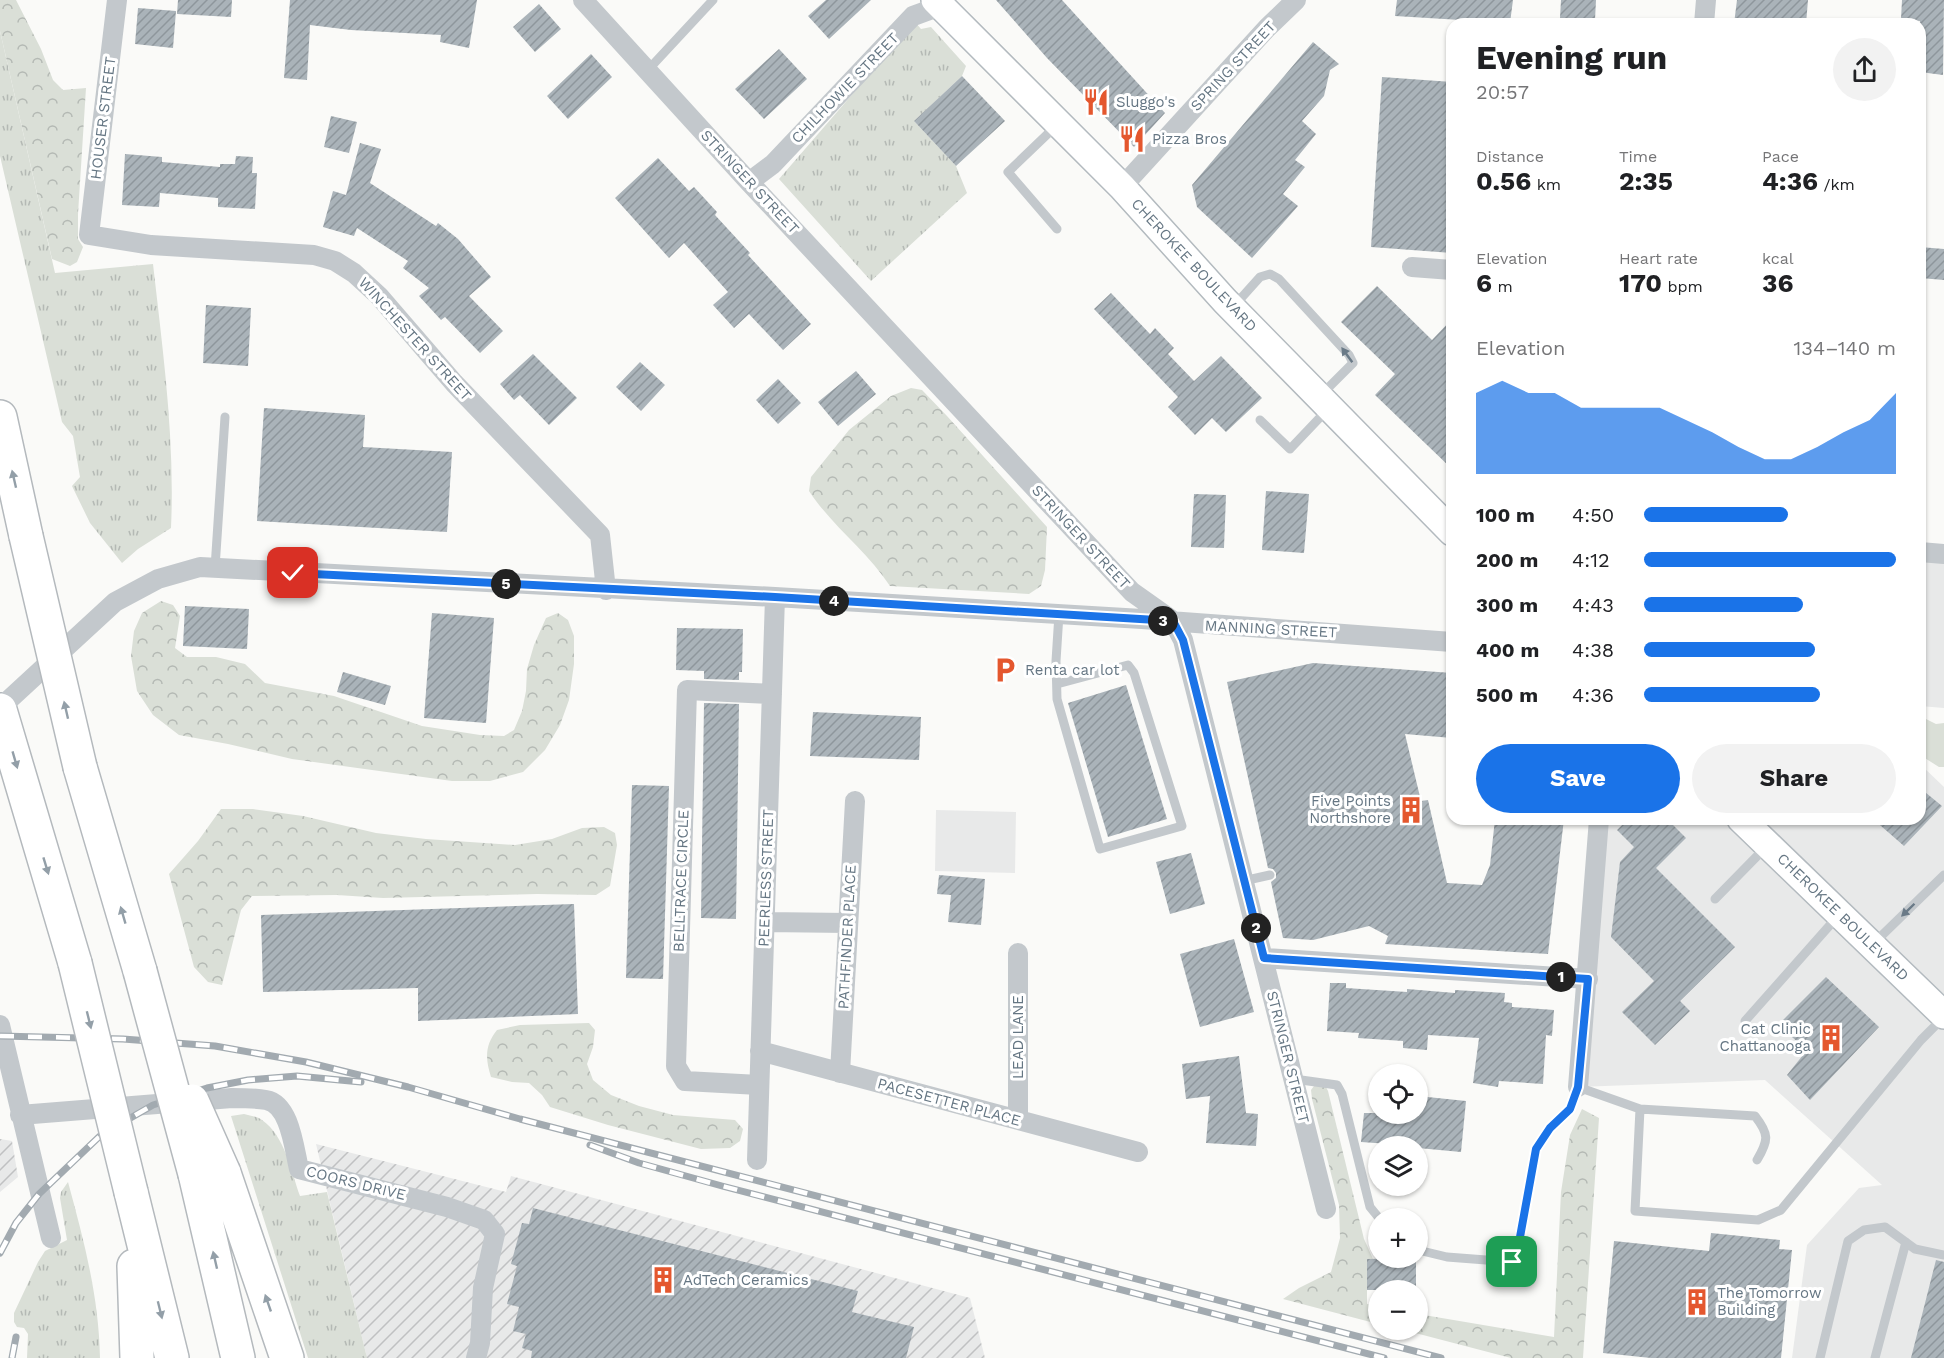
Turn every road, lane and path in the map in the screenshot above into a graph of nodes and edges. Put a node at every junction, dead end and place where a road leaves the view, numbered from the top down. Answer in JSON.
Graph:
{"nodes":[{"id":1,"x":117,"y":0,"type":"edge"},
{"id":2,"x":583,"y":0,"type":"edge"},
{"id":3,"x":713,"y":0,"type":"edge"},
{"id":4,"x":1296,"y":0,"type":"edge"},
{"id":5,"x":1706,"y":0,"type":"edge"},
{"id":6,"x":940,"y":2,"type":"edge"},
{"id":7,"x":1704,"y":18,"type":"edge"},
{"id":8,"x":647,"y":70,"type":"junction"},
{"id":9,"x":1059,"y":124,"type":"junction"},
{"id":10,"x":749,"y":182,"type":"junction"},
{"id":11,"x":1122,"y":187,"type":"junction"},
{"id":12,"x":1057,"y":229,"type":"dead end"},
{"id":13,"x":89,"y":235,"type":"joint"},
{"id":14,"x":1412,"y":267,"type":"dead end"},
{"id":15,"x":1446,"y":270,"type":"edge"},
{"id":16,"x":1232,"y":308,"type":"junction"},
{"id":17,"x":1324,"y":402,"type":"junction"},
{"id":18,"x":0,"y":417,"type":"edge"},
{"id":19,"x":225,"y":417,"type":"dead end"},
{"id":20,"x":1260,"y":420,"type":"dead end"},
{"id":21,"x":1446,"y":526,"type":"edge"},
{"id":22,"x":1926,"y":552,"type":"edge"},
{"id":23,"x":1944,"y":554,"type":"edge"},
{"id":24,"x":215,"y":568,"type":"junction"},
{"id":25,"x":606,"y":590,"type":"junction"},
{"id":26,"x":775,"y":597,"type":"junction"},
{"id":27,"x":1059,"y":614,"type":"junction"},
{"id":28,"x":1173,"y":621,"type":"junction"},
{"id":29,"x":1446,"y":642,"type":"edge"},
{"id":30,"x":1057,"y":684,"type":"junction"},
{"id":31,"x":772,"y":694,"type":"junction"},
{"id":32,"x":0,"y":709,"type":"edge"},
{"id":33,"x":855,"y":801,"type":"dead end"},
{"id":34,"x":1599,"y":825,"type":"edge"},
{"id":35,"x":1758,"y":829,"type":"edge"},
{"id":36,"x":1270,"y":875,"type":"dead end"},
{"id":37,"x":1944,"y":875,"type":"edge"},
{"id":38,"x":1243,"y":882,"type":"junction"},
{"id":39,"x":1714,"y":899,"type":"dead end"},
{"id":40,"x":1840,"y":915,"type":"junction"},
{"id":41,"x":765,"y":922,"type":"junction"},
{"id":42,"x":848,"y":923,"type":"junction"},
{"id":43,"x":1872,"y":945,"type":"junction"},
{"id":44,"x":1018,"y":953,"type":"dead end"},
{"id":45,"x":1264,"y":958,"type":"junction"},
{"id":46,"x":1588,"y":979,"type":"junction"},
{"id":47,"x":1944,"y":1016,"type":"edge"},
{"id":48,"x":1745,"y":1021,"type":"dead end"},
{"id":49,"x":0,"y":1024,"type":"edge"},
{"id":50,"x":760,"y":1052,"type":"junction"},
{"id":51,"x":840,"y":1073,"type":"junction"},
{"id":52,"x":1294,"y":1079,"type":"junction"},
{"id":53,"x":759,"y":1085,"type":"junction"},
{"id":54,"x":1578,"y":1087,"type":"junction"},
{"id":55,"x":1640,"y":1110,"type":"junction"},
{"id":56,"x":20,"y":1115,"type":"junction"},
{"id":57,"x":1018,"y":1120,"type":"junction"},
{"id":58,"x":1138,"y":1152,"type":"dead end"},
{"id":59,"x":757,"y":1160,"type":"dead end"},
{"id":60,"x":1757,"y":1160,"type":"dead end"},
{"id":61,"x":210,"y":1174,"type":"junction"},
{"id":62,"x":131,"y":1192,"type":"junction"},
{"id":63,"x":1371,"y":1208,"type":"edge"},
{"id":64,"x":1326,"y":1209,"type":"dead end"},
{"id":65,"x":51,"y":1238,"type":"dead end"},
{"id":66,"x":1906,"y":1242,"type":"junction"},
{"id":67,"x":1428,"y":1252,"type":"edge"},
{"id":68,"x":1944,"y":1255,"type":"edge"},
{"id":69,"x":137,"y":1358,"type":"edge"},
{"id":70,"x":172,"y":1358,"type":"edge"},
{"id":71,"x":238,"y":1358,"type":"edge"},
{"id":72,"x":287,"y":1358,"type":"edge"},
{"id":73,"x":476,"y":1358,"type":"edge"},
{"id":74,"x":1820,"y":1358,"type":"edge"},
{"id":75,"x":1875,"y":1358,"type":"edge"}],
"edges":[{"from":1,"to":13,"type":"street","name":"HOUSER STREET"},
{"from":2,"to":8,"type":"street","name":"STRINGER STREET"},
{"from":3,"to":8,"type":"lane"},
{"from":4,"to":11,"type":"street","name":"SPRING STREET"},
{"from":5,"to":7,"type":"street"},
{"from":6,"to":9,"type":"main road","name":"CHEROKEE BOULEVARD"},
{"from":6,"to":10,"type":"street","name":"CHILHOWIE STREET"},
{"from":8,"to":10,"type":"street","name":"STRINGER STREET"},
{"from":9,"to":11,"type":"main road","name":"CHEROKEE BOULEVARD"},
{"from":9,"to":12,"type":"lane"},
{"from":10,"to":28,"type":"street","name":"STRINGER STREET"},
{"from":11,"to":16,"type":"main road","name":"CHEROKEE BOULEVARD"},
{"from":13,"to":25,"type":"street","name":"WINCHESTER STREET"},
{"from":14,"to":15,"type":"street"},
{"from":16,"to":17,"type":"main road","name":"CHEROKEE BOULEVARD"},
{"from":17,"to":16,"type":"lane","one_way":true},
{"from":17,"to":20,"type":"lane"},
{"from":17,"to":21,"type":"main road","name":"CHEROKEE BOULEVARD"},
{"from":61,"to":18,"type":"highway","one_way":true,"bridge":true},
{"from":19,"to":24,"type":"lane"},
{"from":22,"to":23,"type":"street"},
{"from":24,"to":25,"type":"street","name":"MANNING STREET"},
{"from":24,"to":32,"type":"street","name":"MANNING STREET"},
{"from":25,"to":26,"type":"street","name":"MANNING STREET"},
{"from":26,"to":27,"type":"street","name":"MANNING STREET"},
{"from":26,"to":31,"type":"street","name":"PEERLESS STREET"},
{"from":27,"to":28,"type":"street","name":"MANNING STREET"},
{"from":27,"to":30,"type":"lane"},
{"from":28,"to":29,"type":"street","name":"MANNING STREET"},
{"from":28,"to":38,"type":"street","name":"STRINGER STREET"},
{"from":30,"to":30,"type":"lane"},
{"from":31,"to":41,"type":"street","name":"PEERLESS STREET"},
{"from":31,"to":53,"type":"street","name":"BELLTRACE CIRCLE"},
{"from":32,"to":62,"type":"highway","one_way":true,"bridge":true},
{"from":33,"to":42,"type":"street","name":"PATHFINDER PLACE"},
{"from":34,"to":46,"type":"street"},
{"from":35,"to":39,"type":"lane"},
{"from":35,"to":40,"type":"main road","name":"CHEROKEE BOULEVARD"},
{"from":36,"to":38,"type":"lane"},
{"from":37,"to":43,"type":"lane","one_way":true},
{"from":38,"to":45,"type":"street","name":"STRINGER STREET"},
{"from":40,"to":43,"type":"main road","name":"CHEROKEE BOULEVARD"},
{"from":40,"to":48,"type":"lane"},
{"from":41,"to":42,"type":"street"},
{"from":41,"to":50,"type":"street","name":"PEERLESS STREET"},
{"from":42,"to":51,"type":"street","name":"PATHFINDER PLACE"},
{"from":43,"to":47,"type":"main road","name":"CHEROKEE BOULEVARD"},
{"from":44,"to":57,"type":"street","name":"LEAD LANE"},
{"from":45,"to":46,"type":"street"},
{"from":45,"to":52,"type":"street","name":"STRINGER STREET"},
{"from":46,"to":54,"type":"street"},
{"from":47,"to":55,"type":"lane"},
{"from":49,"to":56,"type":"street"},
{"from":50,"to":51,"type":"street","name":"PACESETTER PLACE"},
{"from":50,"to":53,"type":"street","name":"PEERLESS STREET"},
{"from":51,"to":57,"type":"street","name":"PACESETTER PLACE"},
{"from":52,"to":63,"type":"lane"},
{"from":52,"to":64,"type":"street","name":"STRINGER STREET"},
{"from":53,"to":59,"type":"street","name":"PEERLESS STREET"},
{"from":54,"to":55,"type":"lane"},
{"from":54,"to":67,"type":"lane"},
{"from":55,"to":60,"type":"lane"},
{"from":56,"to":65,"type":"street"},
{"from":56,"to":73,"type":"street","name":"COORS DRIVE"},
{"from":57,"to":58,"type":"street","name":"PACESETTER PLACE"},
{"from":71,"to":61,"type":"highway","one_way":true},
{"from":72,"to":61,"type":"highway","one_way":true},
{"from":62,"to":69,"type":"highway"},
{"from":62,"to":70,"type":"highway","one_way":true},
{"from":66,"to":68,"type":"lane"},
{"from":66,"to":74,"type":"lane"},
{"from":66,"to":75,"type":"lane"}]}
